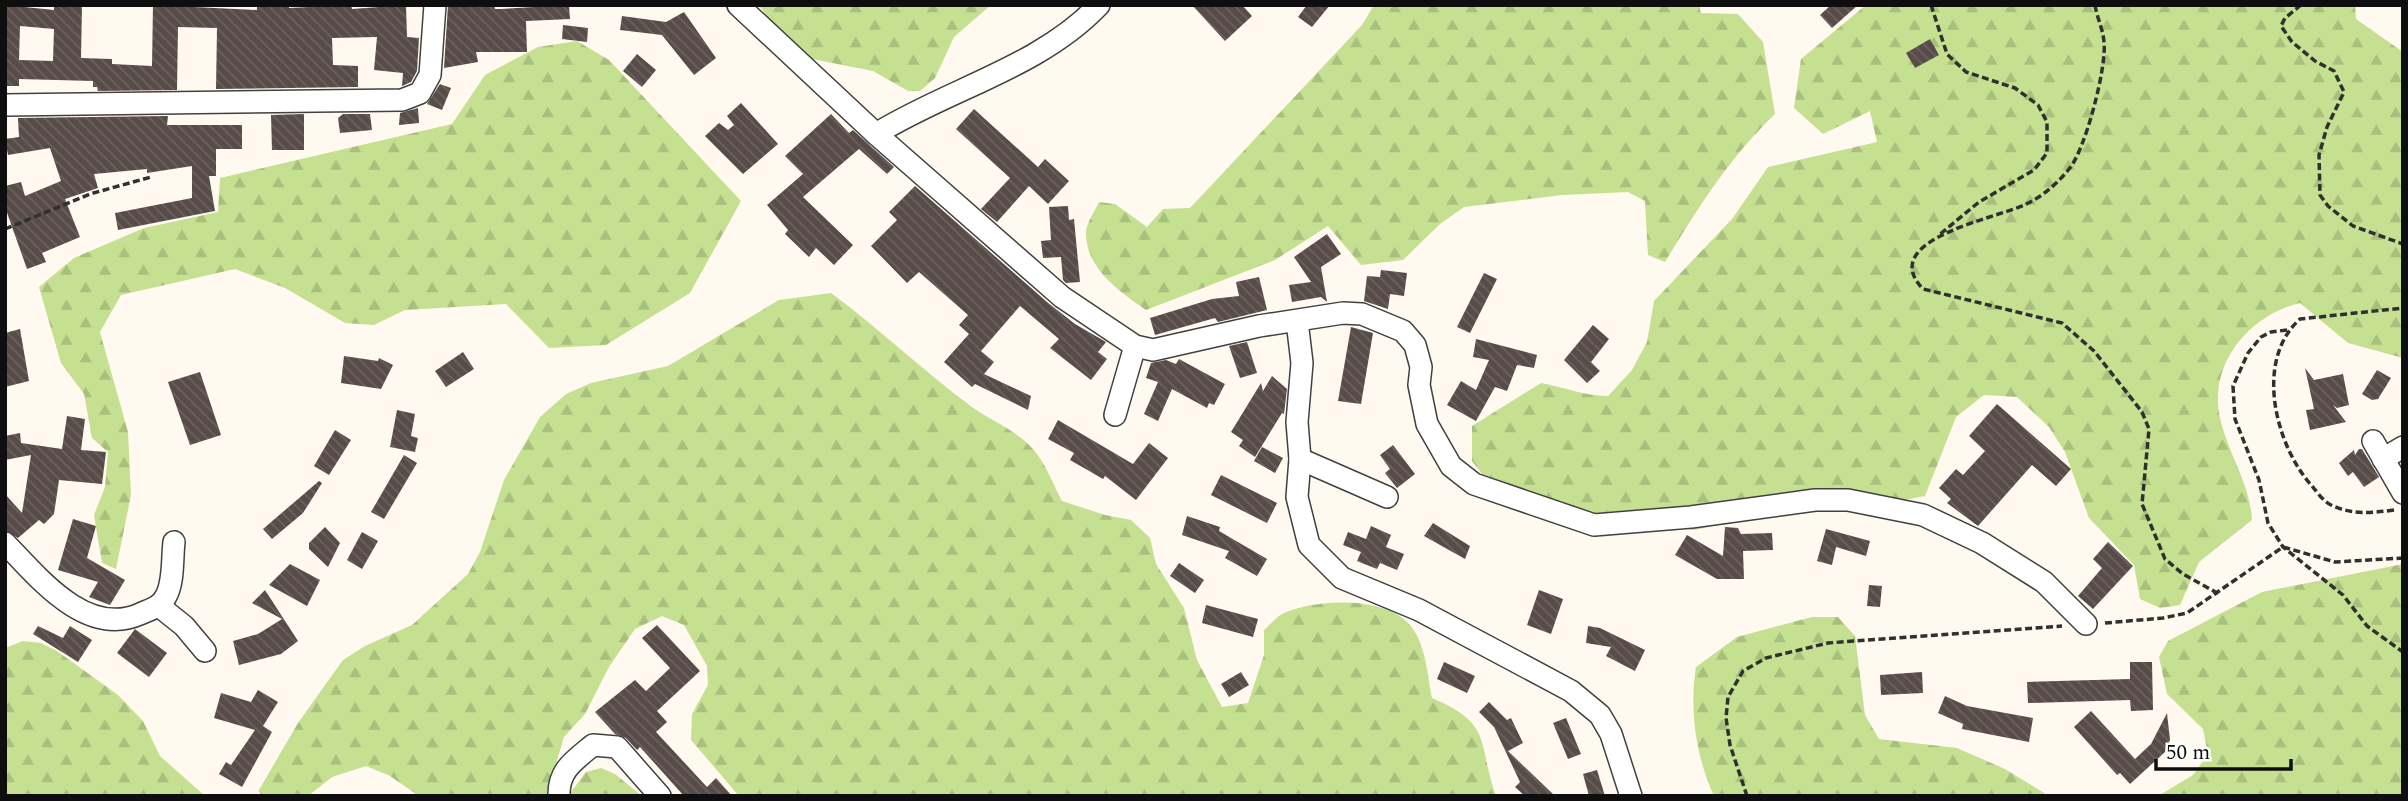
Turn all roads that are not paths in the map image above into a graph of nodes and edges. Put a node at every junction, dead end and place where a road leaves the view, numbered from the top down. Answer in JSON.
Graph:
{"nodes":[{"id":1,"x":435,"y":5,"type":"edge"},
{"id":2,"x":737,"y":5,"type":"edge"},
{"id":3,"x":1099,"y":5,"type":"edge"},
{"id":4,"x":5,"y":105,"type":"edge"},
{"id":5,"x":876,"y":134,"type":"junction"},
{"id":6,"x":1297,"y":321,"type":"junction"},
{"id":7,"x":1135,"y":346,"type":"junction"},
{"id":8,"x":1115,"y":415,"type":"dead end"},
{"id":9,"x":2403,"y":447,"type":"edge"},
{"id":10,"x":1300,"y":459,"type":"junction"},
{"id":11,"x":2403,"y":494,"type":"edge"},
{"id":12,"x":1387,"y":497,"type":"dead end"},
{"id":13,"x":174,"y":542,"type":"dead end"},
{"id":14,"x":5,"y":543,"type":"edge"},
{"id":15,"x":159,"y":606,"type":"junction"},
{"id":16,"x":2086,"y":624,"type":"road end"},
{"id":17,"x":205,"y":651,"type":"dead end"},
{"id":18,"x":559,"y":796,"type":"edge"},
{"id":19,"x":660,"y":796,"type":"edge"},
{"id":20,"x":1631,"y":796,"type":"edge"}],
"edges":[{"from":1,"to":4,"type":"street"},
{"from":2,"to":5,"type":"street"},
{"from":3,"to":5,"type":"street"},
{"from":5,"to":7,"type":"street"},
{"from":6,"to":7,"type":"street"},
{"from":6,"to":10,"type":"street"},
{"from":6,"to":16,"type":"street"},
{"from":7,"to":8,"type":"street"},
{"from":9,"to":11,"type":"street"},
{"from":10,"to":12,"type":"street"},
{"from":10,"to":20,"type":"street"},
{"from":13,"to":15,"type":"street"},
{"from":14,"to":15,"type":"street"},
{"from":15,"to":17,"type":"street"},
{"from":18,"to":19,"type":"street"}]}
